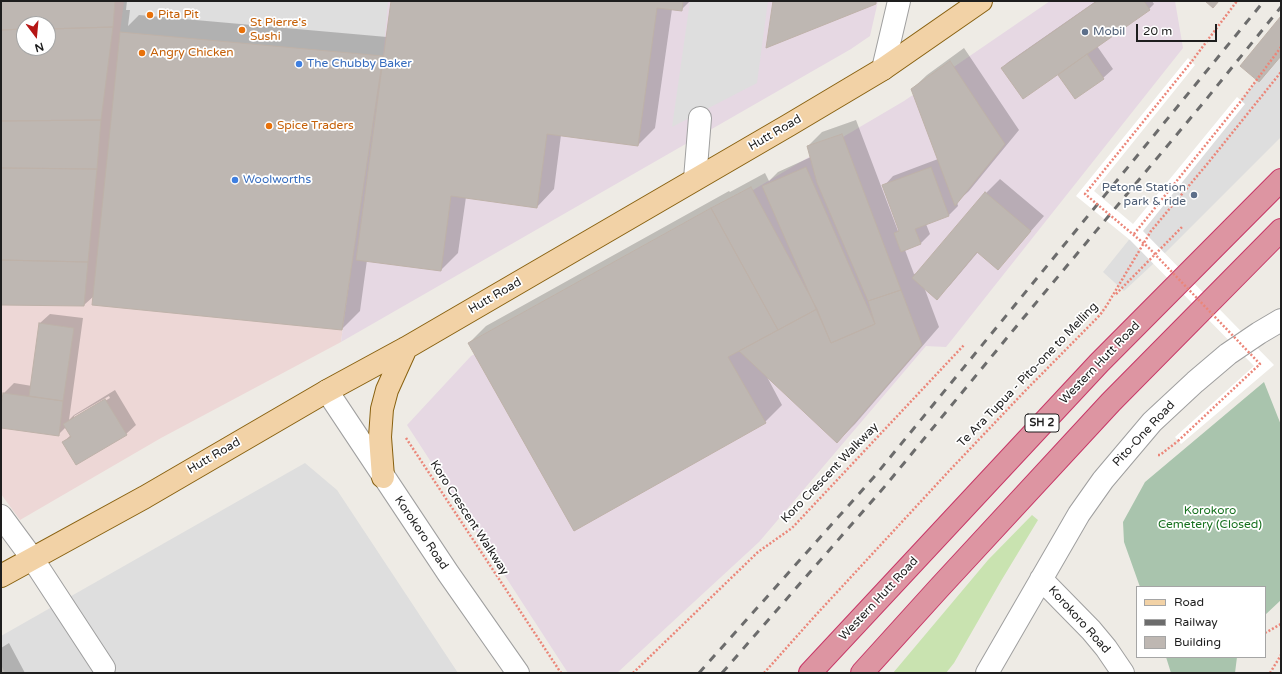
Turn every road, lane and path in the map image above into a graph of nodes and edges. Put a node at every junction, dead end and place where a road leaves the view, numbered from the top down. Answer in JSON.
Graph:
{"nodes":[{"id":1,"x":899,"y":1,"type":"edge"},
{"id":2,"x":981,"y":1,"type":"edge"},
{"id":3,"x":1237,"y":1,"type":"edge"},
{"id":4,"x":1281,"y":47,"type":"edge"},
{"id":5,"x":882,"y":69,"type":"junction"},
{"id":6,"x":1281,"y":72,"type":"edge"},
{"id":7,"x":700,"y":118,"type":"dead end"},
{"id":8,"x":695,"y":179,"type":"junction"},
{"id":9,"x":1281,"y":180,"type":"edge"},
{"id":10,"x":1182,"y":227,"type":"dead end"},
{"id":11,"x":1281,"y":230,"type":"edge"},
{"id":12,"x":1134,"y":234,"type":"junction"},
{"id":13,"x":1112,"y":297,"type":"junction"},
{"id":14,"x":1281,"y":320,"type":"edge"},
{"id":15,"x":964,"y":345,"type":"dead end"},
{"id":16,"x":406,"y":348,"type":"junction"},
{"id":17,"x":327,"y":391,"type":"junction"},
{"id":18,"x":384,"y":404,"type":"junction"},
{"id":19,"x":1178,"y":441,"type":"dead end"},
{"id":20,"x":383,"y":477,"type":"junction"},
{"id":21,"x":1,"y":516,"type":"edge"},
{"id":22,"x":32,"y":558,"type":"junction"},
{"id":23,"x":1,"y":576,"type":"edge"},
{"id":24,"x":1041,"y":579,"type":"junction"},
{"id":25,"x":1281,"y":624,"type":"edge"},
{"id":26,"x":1266,"y":632,"type":"edge"},
{"id":27,"x":1281,"y":655,"type":"edge"},
{"id":28,"x":104,"y":668,"type":"dead end"},
{"id":29,"x":518,"y":673,"type":"edge"},
{"id":30,"x":561,"y":673,"type":"edge"},
{"id":31,"x":633,"y":673,"type":"edge"},
{"id":32,"x":764,"y":673,"type":"edge"},
{"id":33,"x":810,"y":673,"type":"edge"},
{"id":34,"x":862,"y":673,"type":"edge"},
{"id":35,"x":987,"y":673,"type":"edge"},
{"id":36,"x":1123,"y":673,"type":"edge"},
{"id":37,"x":1270,"y":673,"type":"edge"}],
"edges":[{"from":1,"to":5,"type":"street"},
{"from":2,"to":5,"type":"main road","name":"Hutt Road"},
{"from":3,"to":12,"type":"path","bridge":true},
{"from":4,"to":12,"type":"path"},
{"from":5,"to":8,"type":"main road","name":"Hutt Road"},
{"from":6,"to":13,"type":"path","name":"Te Ara Tupua - Pito-one to Melling"},
{"from":7,"to":8,"type":"street"},
{"from":8,"to":16,"type":"main road","name":"Hutt Road"},
{"from":9,"to":33,"type":"highway","name":"Western Hutt Road","number":"SH 2"},
{"from":10,"to":13,"type":"path"},
{"from":11,"to":34,"type":"highway","number":"SH 2"},
{"from":12,"to":19,"type":"path","bridge":true},
{"from":13,"to":32,"type":"path","name":"Te Ara Tupua - Pito-one to Melling"},
{"from":14,"to":24,"type":"street","name":"Pito-One Road"},
{"from":15,"to":31,"type":"path","name":"Koro Crescent Walkway"},
{"from":16,"to":17,"type":"main road","name":"Hutt Road"},
{"from":16,"to":18,"type":"main road"},
{"from":17,"to":20,"type":"street","name":"Korokoro Road"},
{"from":17,"to":22,"type":"main road","name":"Hutt Road"},
{"from":18,"to":20,"type":"main road"},
{"from":18,"to":30,"type":"path","name":"Koro Crescent Walkway"},
{"from":20,"to":29,"type":"street","name":"Korokoro Road"},
{"from":21,"to":22,"type":"street"},
{"from":22,"to":23,"type":"main road","name":"Hutt Road"},
{"from":22,"to":28,"type":"street"},
{"from":24,"to":35,"type":"street","name":"Korokoro Road"},
{"from":24,"to":36,"type":"street","name":"Korokoro Road"},
{"from":25,"to":26,"type":"path"},
{"from":27,"to":37,"type":"path"}]}
